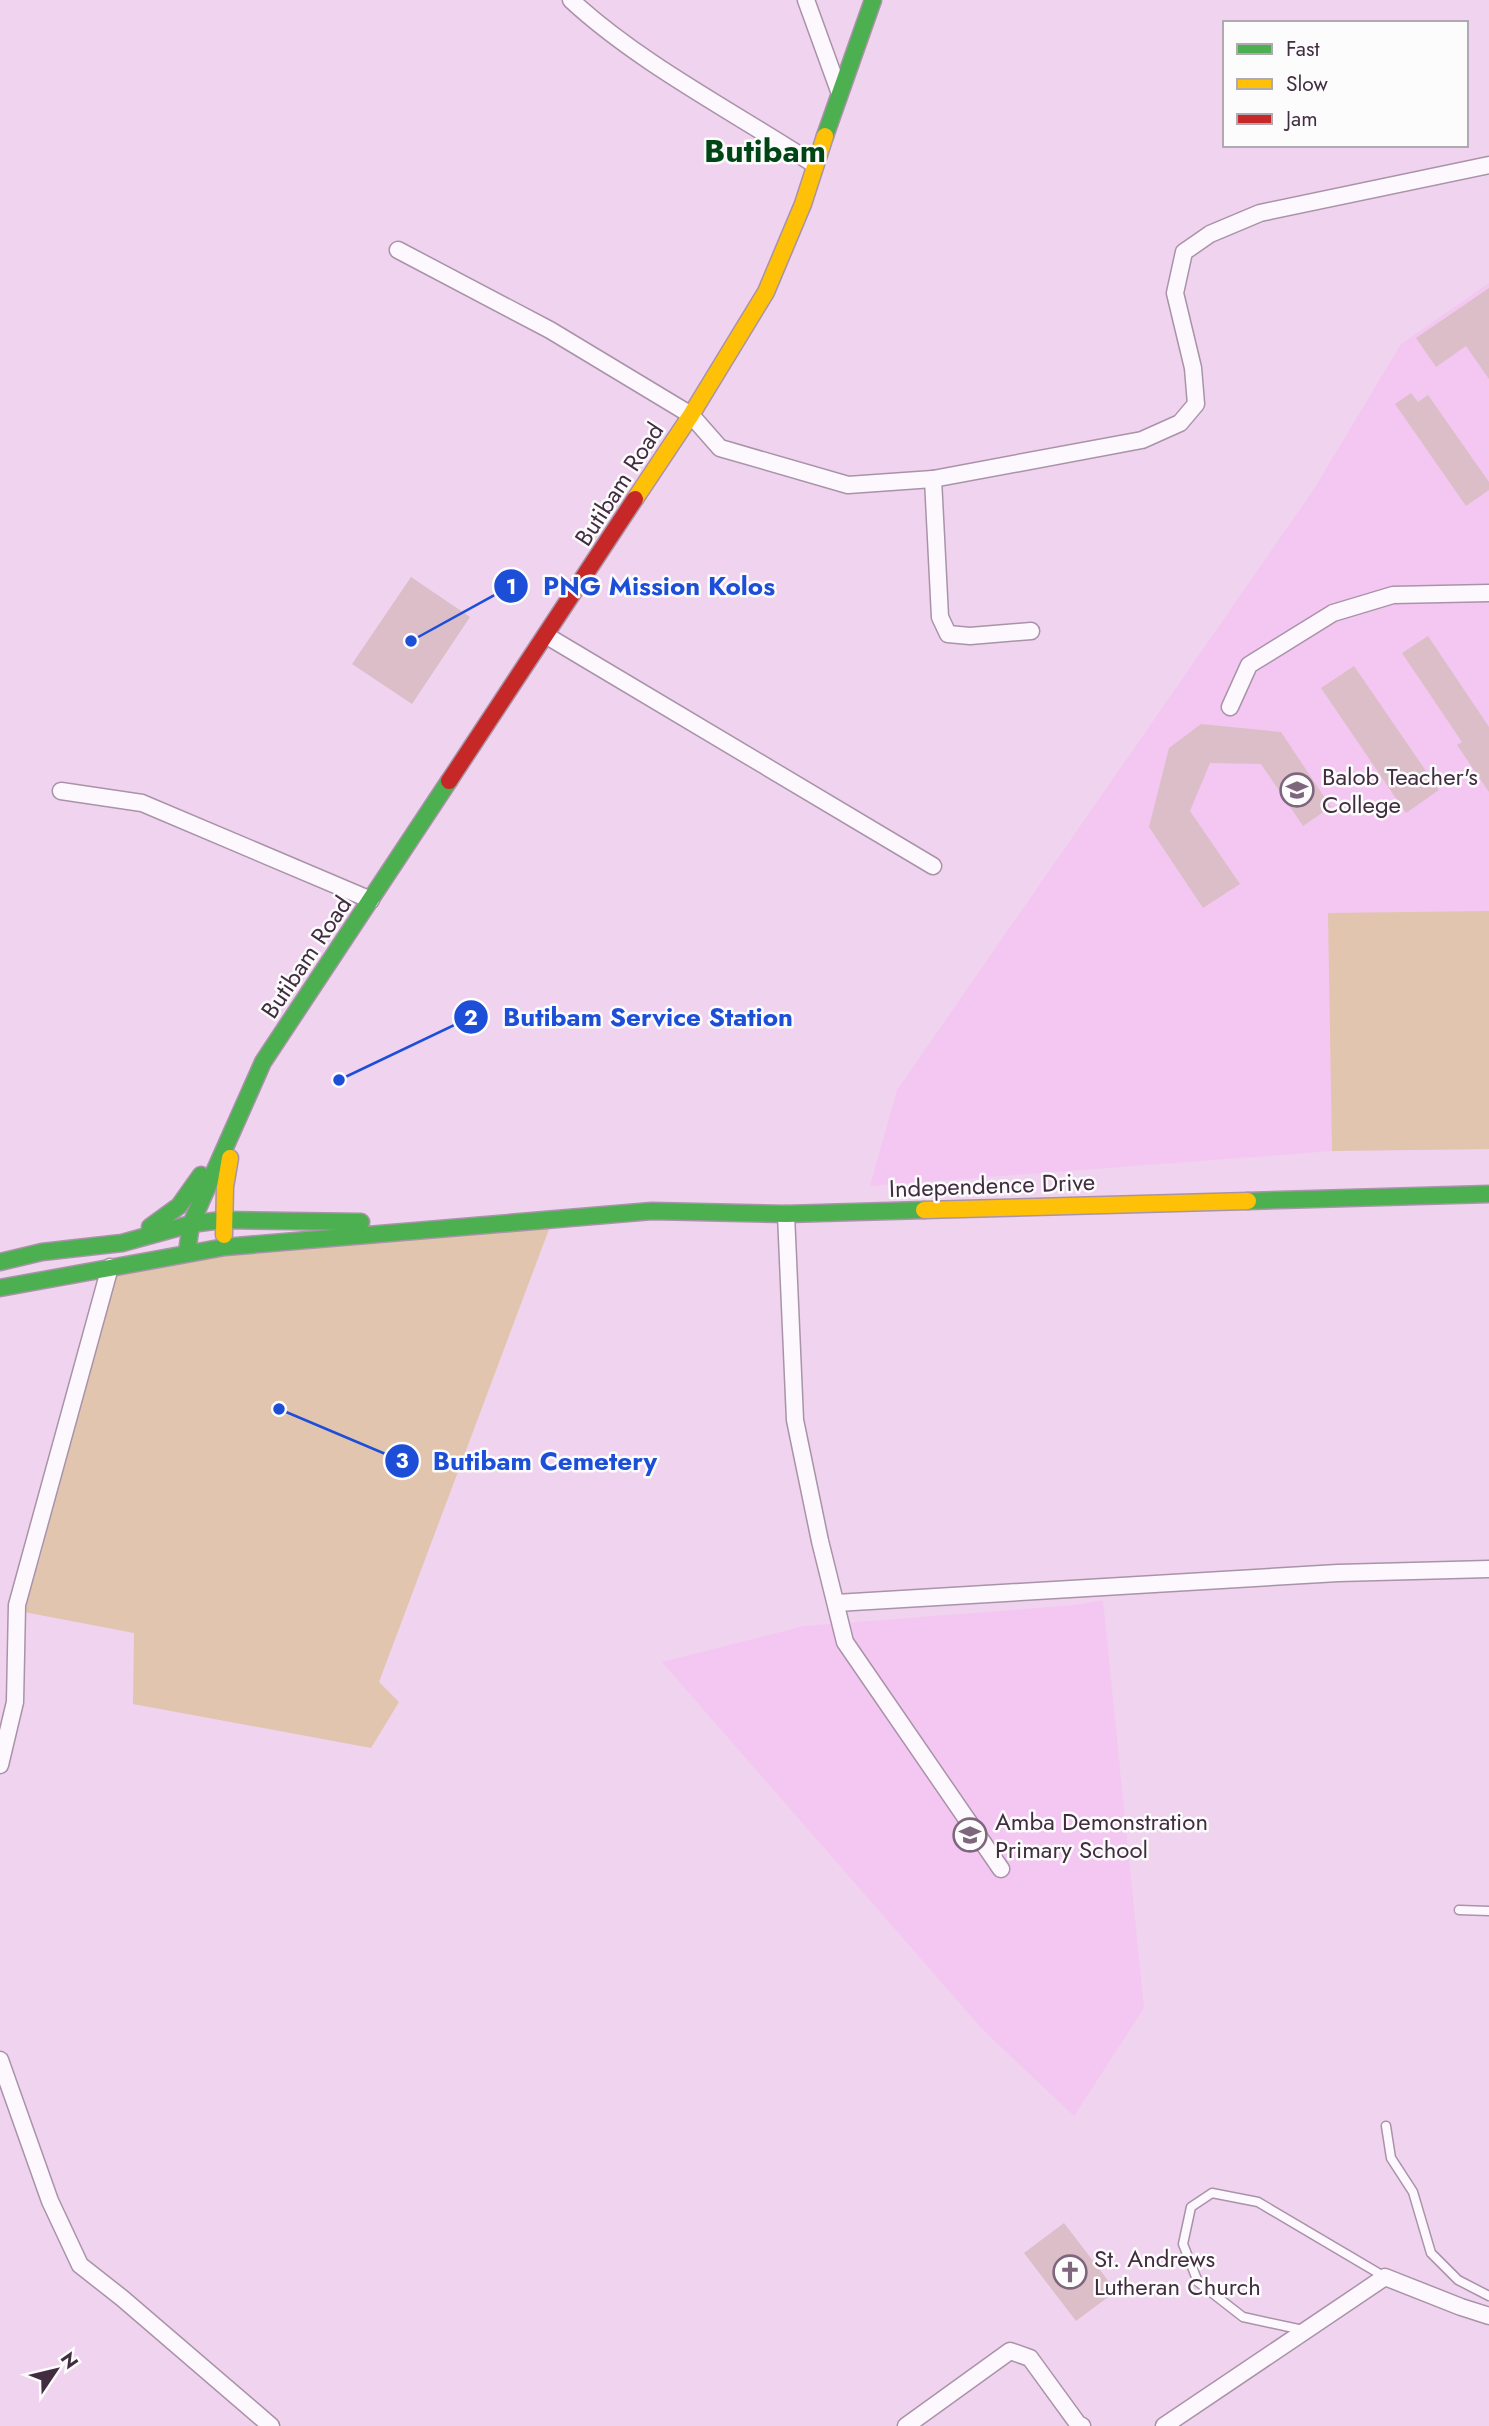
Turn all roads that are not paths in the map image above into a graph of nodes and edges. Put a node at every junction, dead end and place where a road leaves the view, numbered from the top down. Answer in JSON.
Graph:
{"nodes":[{"id":1,"x":571,"y":0,"type":"edge"},
{"id":2,"x":806,"y":0,"type":"edge"},
{"id":3,"x":873,"y":0,"type":"edge"},
{"id":4,"x":839,"y":91,"type":"junction"},
{"id":5,"x":815,"y":165,"type":"junction"},
{"id":6,"x":1489,"y":165,"type":"edge"},
{"id":7,"x":398,"y":250,"type":"dead end"},
{"id":8,"x":691,"y":415,"type":"junction"},
{"id":9,"x":933,"y":479,"type":"junction"},
{"id":10,"x":1489,"y":593,"type":"edge"},
{"id":11,"x":1031,"y":631,"type":"dead end"},
{"id":12,"x":547,"y":636,"type":"junction"},
{"id":13,"x":1230,"y":707,"type":"dead end"},
{"id":14,"x":61,"y":791,"type":"dead end"},
{"id":15,"x":933,"y":866,"type":"dead end"},
{"id":16,"x":371,"y":900,"type":"junction"},
{"id":17,"x":263,"y":1062,"type":"junction"},
{"id":18,"x":1489,"y":1194,"type":"edge"},
{"id":19,"x":786,"y":1214,"type":"junction"},
{"id":20,"x":222,"y":1220,"type":"junction"},
{"id":21,"x":498,"y":1223,"type":"junction"},
{"id":22,"x":191,"y":1224,"type":"junction"},
{"id":23,"x":122,"y":1243,"type":"junction"},
{"id":24,"x":225,"y":1247,"type":"junction"},
{"id":25,"x":187,"y":1252,"type":"junction"},
{"id":26,"x":0,"y":1262,"type":"edge"},
{"id":27,"x":110,"y":1267,"type":"junction"},
{"id":28,"x":0,"y":1288,"type":"edge"},
{"id":29,"x":1489,"y":1569,"type":"edge"},
{"id":30,"x":836,"y":1603,"type":"junction"},
{"id":31,"x":0,"y":1765,"type":"edge"},
{"id":32,"x":1001,"y":1869,"type":"dead end"},
{"id":33,"x":1459,"y":1910,"type":"dead end"},
{"id":34,"x":1489,"y":1911,"type":"edge"},
{"id":35,"x":0,"y":2060,"type":"edge"},
{"id":36,"x":1386,"y":2126,"type":"dead end"},
{"id":37,"x":1385,"y":2277,"type":"junction"},
{"id":38,"x":1489,"y":2295,"type":"edge"},
{"id":39,"x":1489,"y":2316,"type":"edge"},
{"id":40,"x":1306,"y":2330,"type":"junction"},
{"id":41,"x":271,"y":2426,"type":"edge"},
{"id":42,"x":906,"y":2426,"type":"edge"},
{"id":43,"x":1082,"y":2426,"type":"edge"},
{"id":44,"x":1164,"y":2426,"type":"edge"}],
"edges":[{"from":1,"to":5,"type":"street"},
{"from":2,"to":4,"type":"street"},
{"from":3,"to":4,"type":"main road","name":"Butibam Road"},
{"from":4,"to":5,"type":"main road","name":"Butibam Road"},
{"from":5,"to":8,"type":"main road","name":"Butibam Road"},
{"from":6,"to":9,"type":"street"},
{"from":7,"to":8,"type":"street"},
{"from":8,"to":9,"type":"street"},
{"from":8,"to":12,"type":"main road","name":"Butibam Road"},
{"from":9,"to":11,"type":"street"},
{"from":10,"to":13,"type":"street"},
{"from":12,"to":15,"type":"street"},
{"from":12,"to":16,"type":"main road","name":"Butibam Road"},
{"from":14,"to":16,"type":"street"},
{"from":16,"to":17,"type":"main road","name":"Butibam Road"},
{"from":17,"to":20,"type":"main road","name":"Butibam Road"},
{"from":17,"to":22,"type":"main road","name":"Butibam Road"},
{"from":17,"to":23,"type":"main road"},
{"from":18,"to":19,"type":"main road","name":"Independence Drive"},
{"from":19,"to":21,"type":"main road","name":"Independence Drive"},
{"from":19,"to":30,"type":"street"},
{"from":20,"to":21,"type":"main road"},
{"from":20,"to":22,"type":"main road"},
{"from":20,"to":24,"type":"main road","name":"Butibam Road"},
{"from":21,"to":24,"type":"main road"},
{"from":22,"to":23,"type":"main road"},
{"from":22,"to":25,"type":"main road","name":"Butibam Road"},
{"from":23,"to":26,"type":"main road"},
{"from":24,"to":25,"type":"main road"},
{"from":25,"to":27,"type":"main road"},
{"from":27,"to":28,"type":"main road"},
{"from":27,"to":31,"type":"street"},
{"from":29,"to":30,"type":"street"},
{"from":30,"to":32,"type":"street"},
{"from":33,"to":34,"type":"lane"},
{"from":35,"to":41,"type":"street"},
{"from":36,"to":38,"type":"lane"},
{"from":37,"to":39,"type":"street"},
{"from":37,"to":40,"type":"street"},
{"from":37,"to":40,"type":"lane"},
{"from":40,"to":44,"type":"street"},
{"from":42,"to":43,"type":"street"}]}
